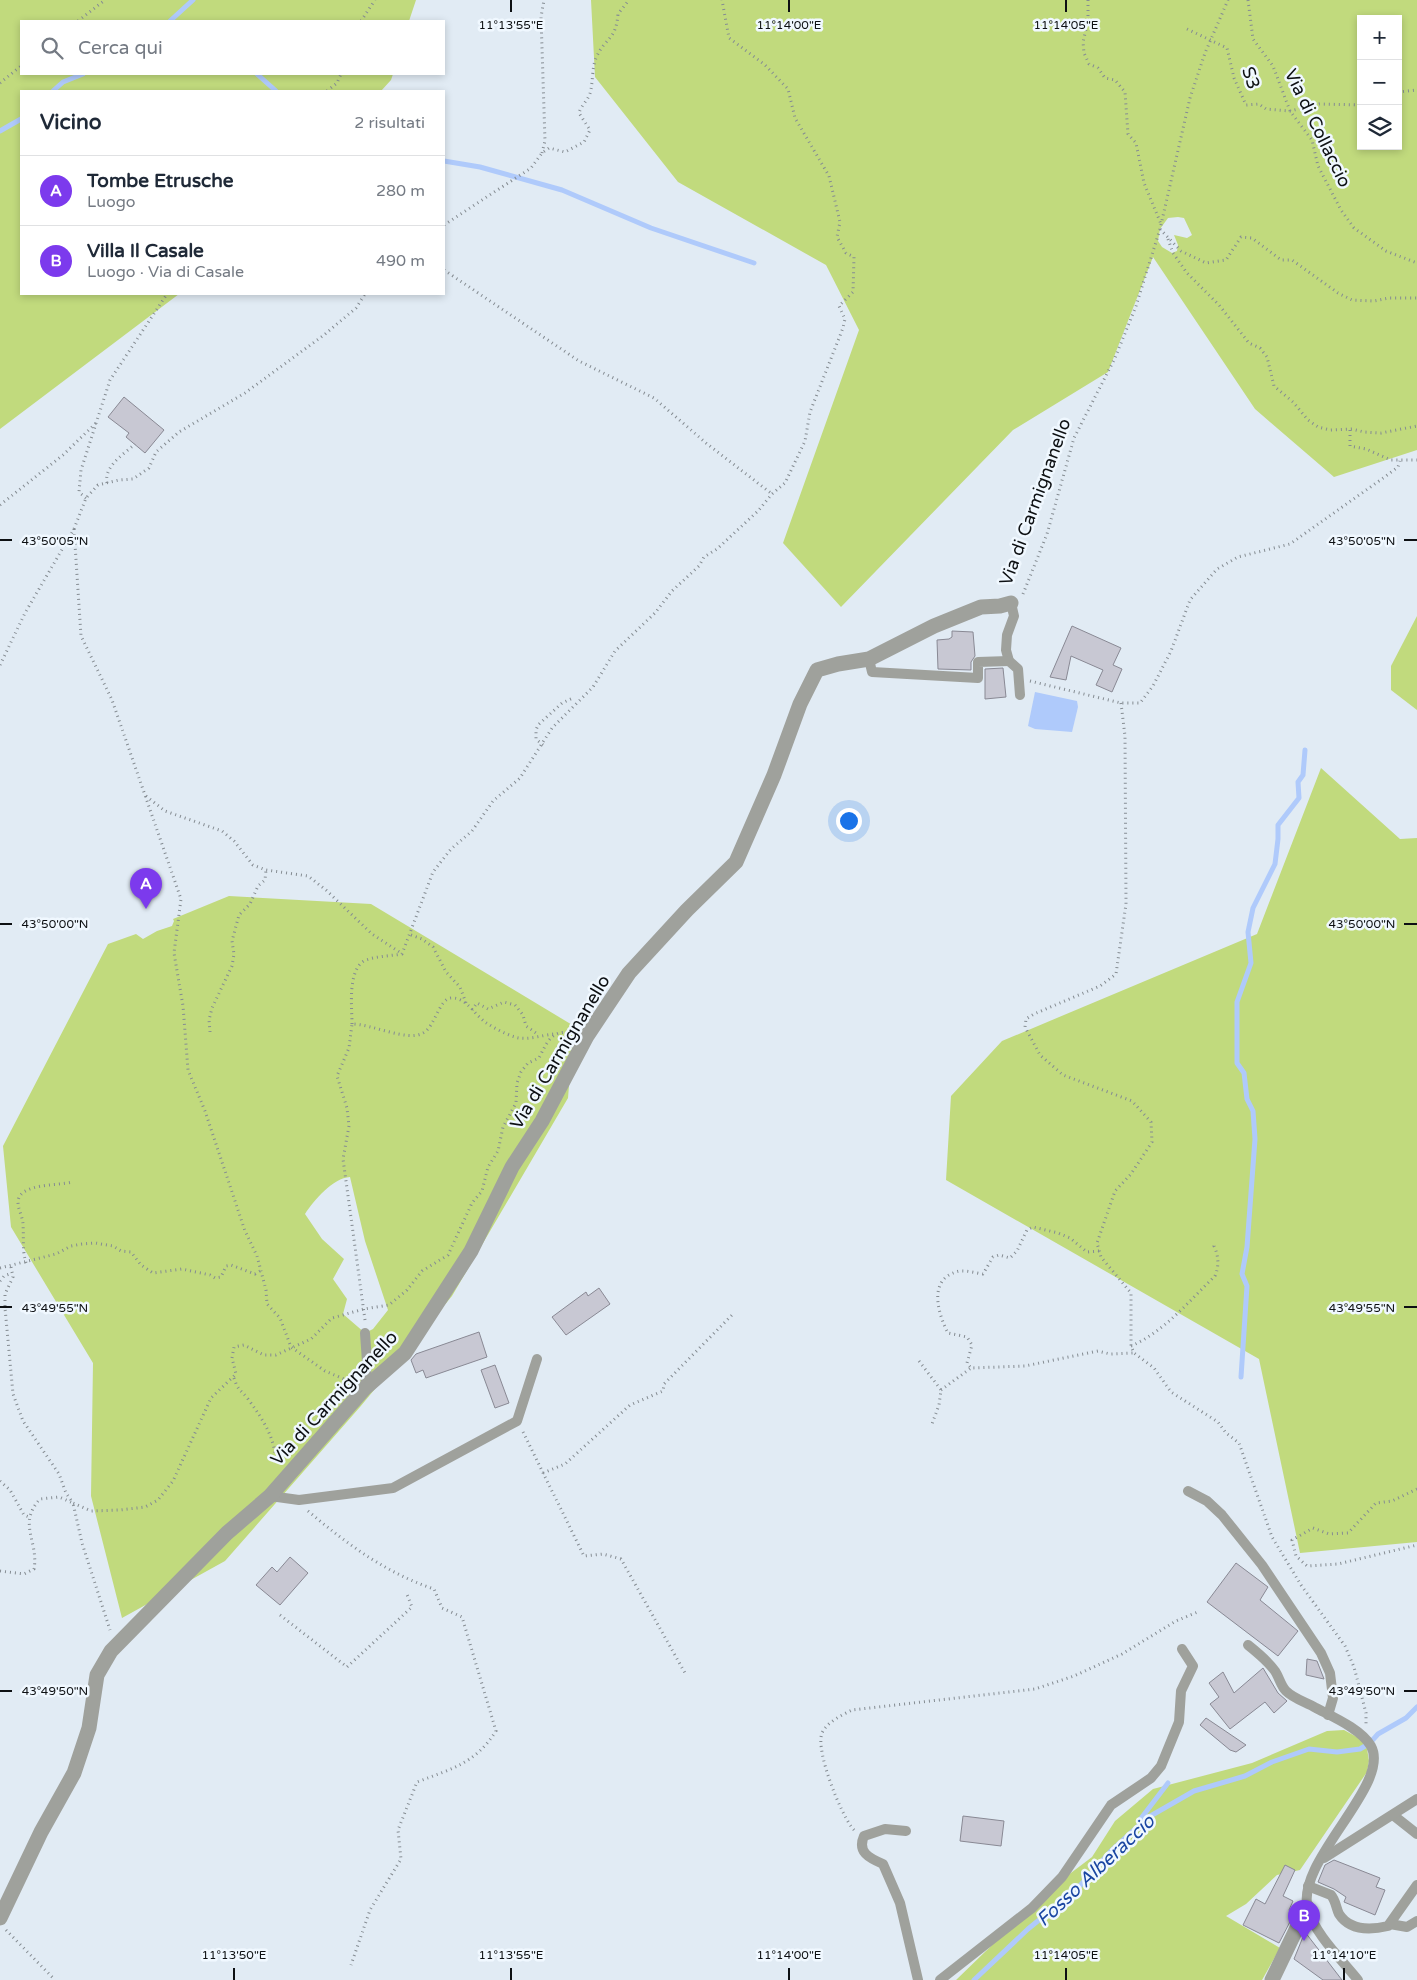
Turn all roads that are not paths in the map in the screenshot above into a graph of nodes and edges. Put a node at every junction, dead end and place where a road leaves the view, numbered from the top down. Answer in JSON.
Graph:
{"nodes":[{"id":1,"x":1011,"y":603,"type":"joint"},
{"id":2,"x":869,"y":659,"type":"junction"},
{"id":3,"x":1009,"y":661,"type":"junction"},
{"id":4,"x":1020,"y":695,"type":"dead end"},
{"id":5,"x":365,"y":1333,"type":"dead end"},
{"id":6,"x":537,"y":1359,"type":"dead end"},
{"id":7,"x":365,"y":1388,"type":"junction"},
{"id":8,"x":1188,"y":1491,"type":"dead end"},
{"id":9,"x":270,"y":1496,"type":"junction"},
{"id":10,"x":1248,"y":1645,"type":"dead end"},
{"id":11,"x":1182,"y":1649,"type":"dead end"},
{"id":12,"x":1328,"y":1715,"type":"junction"},
{"id":13,"x":1417,"y":1799,"type":"edge"},
{"id":14,"x":1393,"y":1815,"type":"junction"},
{"id":15,"x":906,"y":1831,"type":"dead end"},
{"id":16,"x":1417,"y":1834,"type":"edge"},
{"id":17,"x":1321,"y":1860,"type":"junction"},
{"id":18,"x":1417,"y":1885,"type":"edge"},
{"id":19,"x":1308,"y":1886,"type":"junction"},
{"id":20,"x":1307,"y":1907,"type":"junction"},
{"id":21,"x":0,"y":1918,"type":"edge"},
{"id":22,"x":1417,"y":1921,"type":"edge"},
{"id":23,"x":1390,"y":1924,"type":"junction"},
{"id":24,"x":918,"y":1980,"type":"edge"},
{"id":25,"x":940,"y":1980,"type":"edge"},
{"id":26,"x":1272,"y":1980,"type":"edge"},
{"id":27,"x":1358,"y":1980,"type":"edge"}],
"edges":[{"from":1,"to":2,"type":"street","name":"Via di Carmignanello"},
{"from":1,"to":3,"type":"lane"},
{"from":2,"to":3,"type":"lane"},
{"from":2,"to":7,"type":"street","name":"Via di Carmignanello"},
{"from":3,"to":4,"type":"lane"},
{"from":5,"to":7,"type":"lane"},
{"from":6,"to":9,"type":"lane"},
{"from":7,"to":9,"type":"street","name":"Via di Carmignanello"},
{"from":8,"to":12,"type":"lane"},
{"from":9,"to":21,"type":"street","name":"Via di Carmignanello"},
{"from":10,"to":12,"type":"lane"},
{"from":11,"to":25,"type":"lane"},
{"from":12,"to":17,"type":"lane"},
{"from":13,"to":14,"type":"lane"},
{"from":14,"to":16,"type":"lane"},
{"from":14,"to":17,"type":"lane"},
{"from":15,"to":24,"type":"lane"},
{"from":17,"to":19,"type":"lane"},
{"from":18,"to":23,"type":"lane"},
{"from":19,"to":20,"type":"lane"},
{"from":19,"to":23,"type":"lane"},
{"from":20,"to":26,"type":"street"},
{"from":20,"to":27,"type":"lane"},
{"from":22,"to":23,"type":"lane"}]}
